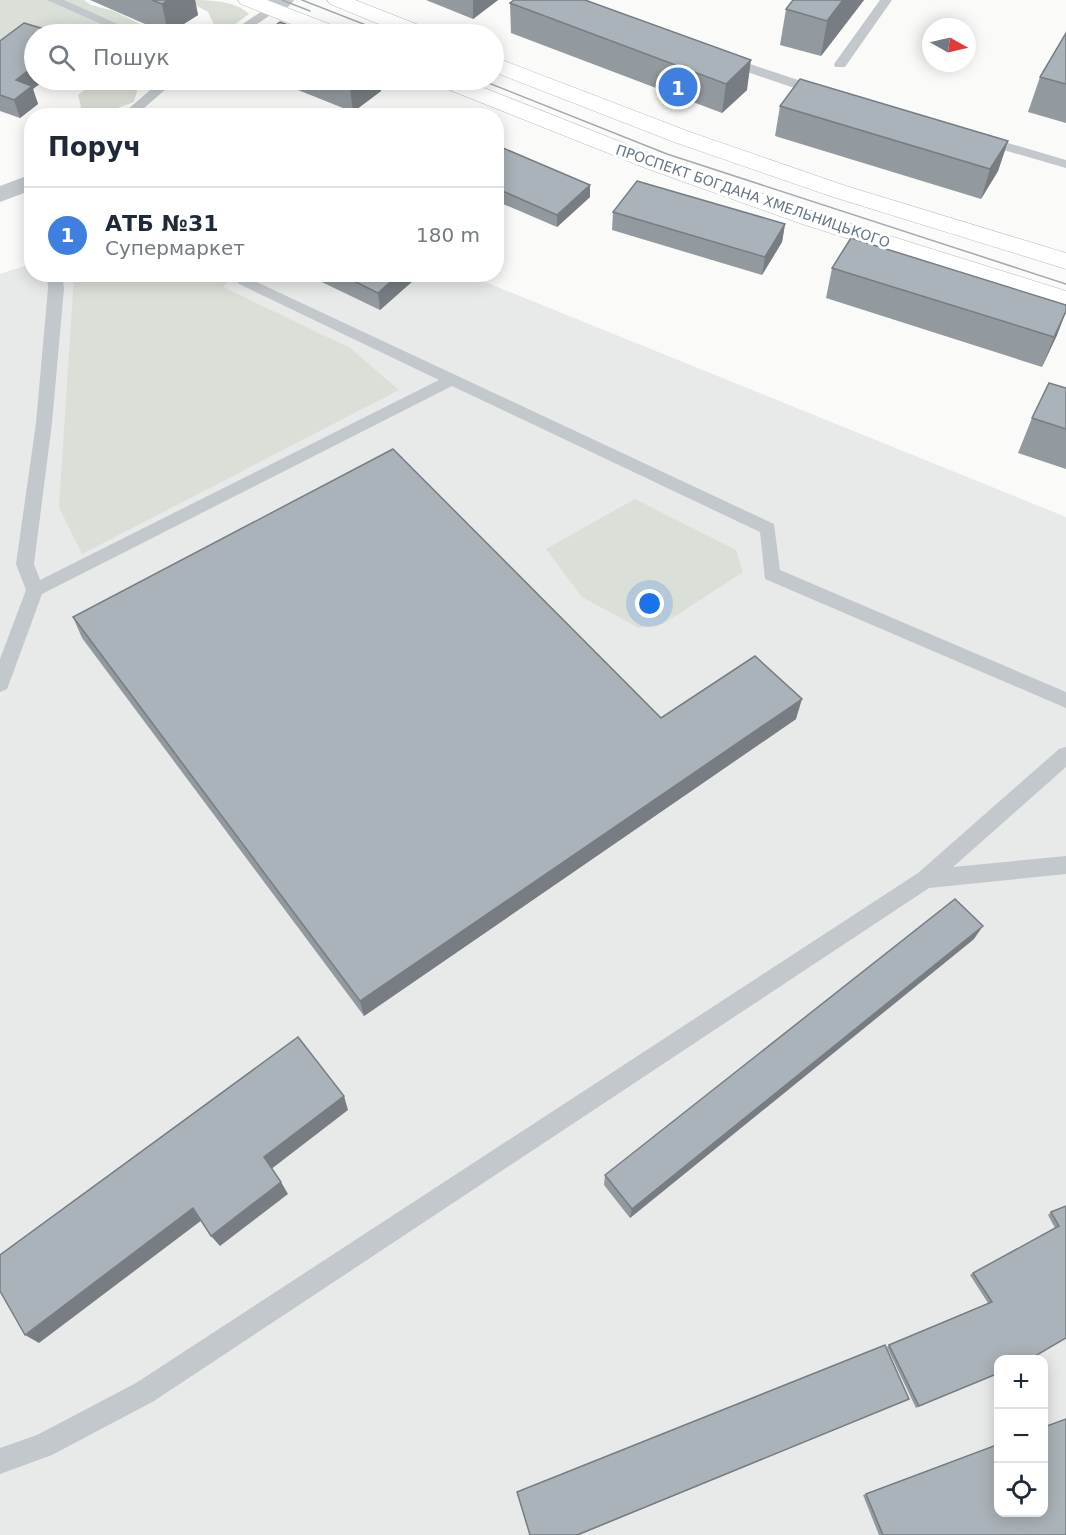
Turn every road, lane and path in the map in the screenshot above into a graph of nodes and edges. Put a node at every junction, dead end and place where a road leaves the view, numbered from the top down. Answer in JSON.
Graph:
{"nodes":[{"id":1,"x":53,"y":0,"type":"edge"},
{"id":2,"x":248,"y":0,"type":"edge"},
{"id":3,"x":337,"y":0,"type":"edge"},
{"id":4,"x":886,"y":0,"type":"edge"},
{"id":5,"x":277,"y":5,"type":"edge"},
{"id":6,"x":110,"y":24,"type":"edge"},
{"id":7,"x":249,"y":24,"type":"edge"},
{"id":8,"x":314,"y":24,"type":"edge"},
{"id":9,"x":396,"y":24,"type":"edge"},
{"id":10,"x":708,"y":54,"type":"edge"},
{"id":11,"x":840,"y":64,"type":"dead end"},
{"id":12,"x":504,"y":68,"type":"edge"},
{"id":13,"x":157,"y":90,"type":"edge"},
{"id":14,"x":471,"y":90,"type":"edge"},
{"id":15,"x":831,"y":95,"type":"edge"},
{"id":16,"x":136,"y":108,"type":"edge"},
{"id":17,"x":965,"y":135,"type":"edge"},
{"id":18,"x":1066,"y":164,"type":"edge"},
{"id":19,"x":24,"y":184,"type":"edge"},
{"id":20,"x":0,"y":195,"type":"edge"},
{"id":21,"x":1066,"y":261,"type":"edge"},
{"id":22,"x":55,"y":282,"type":"edge"},
{"id":23,"x":246,"y":282,"type":"edge"},
{"id":24,"x":1066,"y":300,"type":"edge"},
{"id":25,"x":453,"y":379,"type":"junction"},
{"id":26,"x":35,"y":590,"type":"junction"},
{"id":27,"x":0,"y":684,"type":"edge"},
{"id":28,"x":1066,"y":700,"type":"edge"},
{"id":29,"x":1066,"y":755,"type":"edge"},
{"id":30,"x":1066,"y":865,"type":"edge"},
{"id":31,"x":924,"y":879,"type":"junction"},
{"id":32,"x":0,"y":1461,"type":"edge"}],
"edges":[{"from":1,"to":6,"type":"lane"},
{"from":2,"to":5,"type":"main road"},
{"from":3,"to":9,"type":"main road"},
{"from":4,"to":11,"type":"lane"},
{"from":5,"to":7,"type":"lane"},
{"from":5,"to":8,"type":"main road"},
{"from":10,"to":15,"type":"lane"},
{"from":12,"to":21,"type":"main road","name":"ПРОСПЕКТ БОГДАНА ХМЕЛЬНИЦЬКОГО"},
{"from":13,"to":16,"type":"lane"},
{"from":14,"to":24,"type":"main road","name":"ПРОСПЕКТ БОГДАНА ХМЕЛЬНИЦЬКОГО"},
{"from":17,"to":18,"type":"lane"},
{"from":19,"to":20,"type":"street"},
{"from":22,"to":26,"type":"lane"},
{"from":23,"to":25,"type":"lane"},
{"from":25,"to":26,"type":"lane"},
{"from":25,"to":28,"type":"lane"},
{"from":26,"to":27,"type":"lane"},
{"from":29,"to":31,"type":"lane"},
{"from":30,"to":31,"type":"lane"},
{"from":31,"to":32,"type":"lane"}]}
